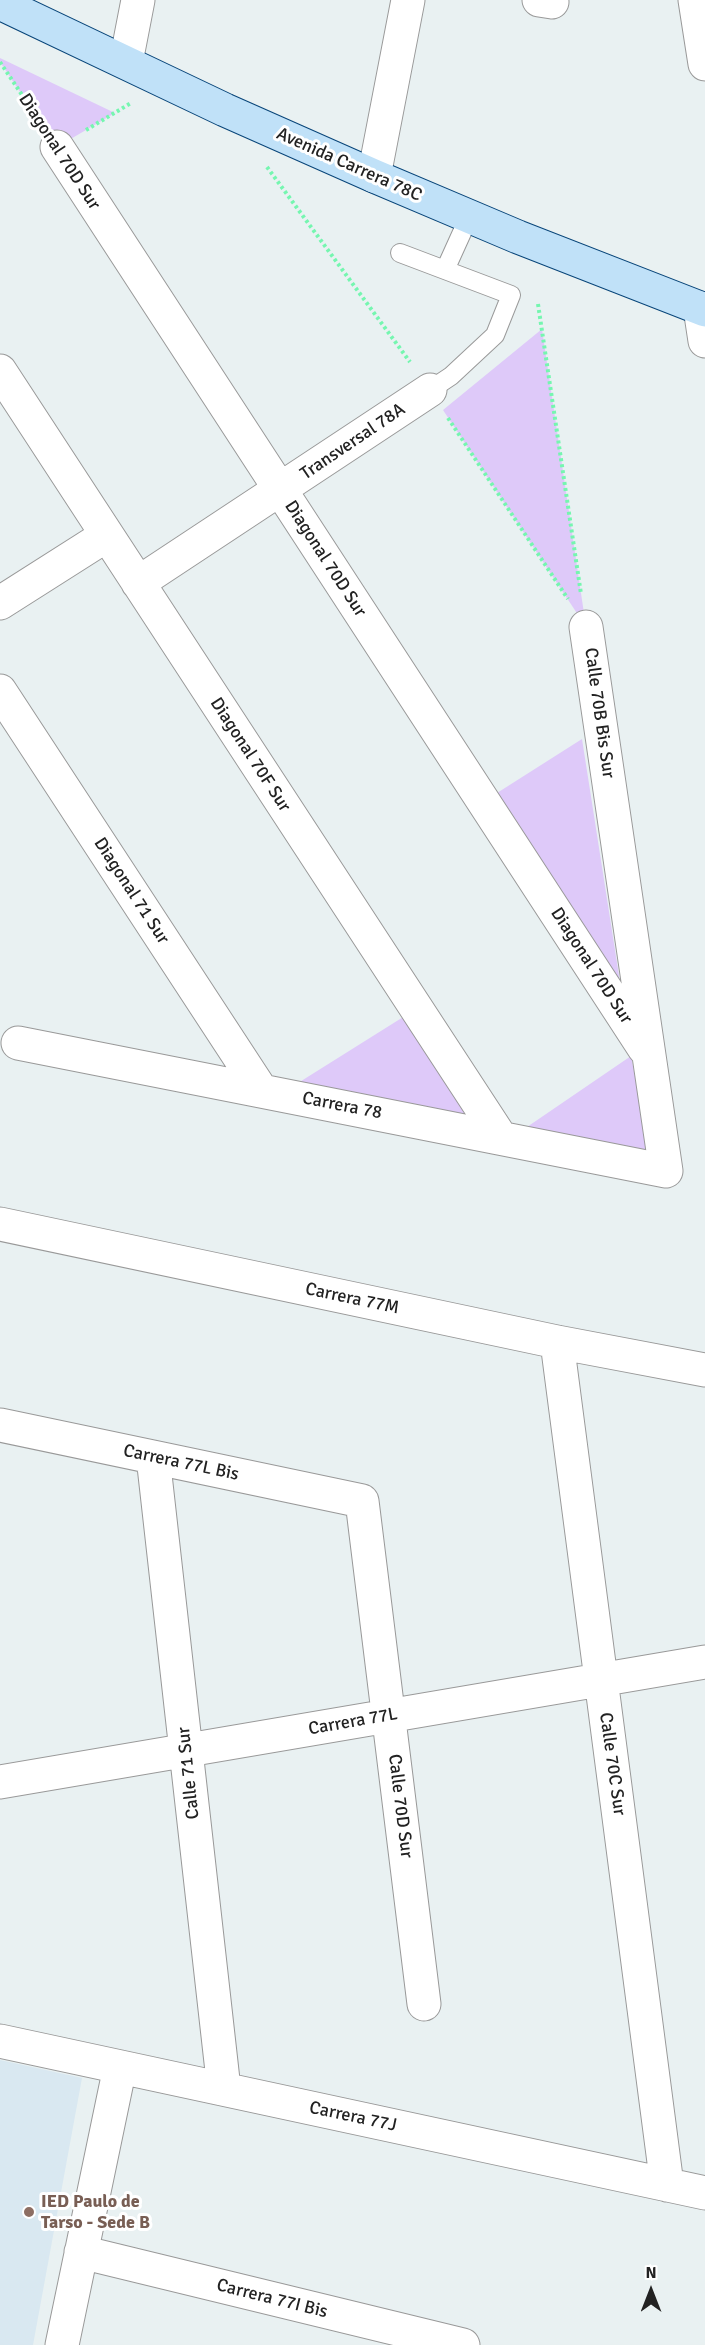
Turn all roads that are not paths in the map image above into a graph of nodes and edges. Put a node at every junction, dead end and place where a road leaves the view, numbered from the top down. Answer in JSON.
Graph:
{"nodes":[{"id":1,"x":138,"y":0,"type":"edge"},
{"id":2,"x":408,"y":0,"type":"edge"},
{"id":3,"x":695,"y":0,"type":"edge"},
{"id":4,"x":0,"y":3,"type":"edge"},
{"id":5,"x":126,"y":62,"type":"junction"},
{"id":6,"x":705,"y":64,"type":"edge"},
{"id":7,"x":57,"y":147,"type":"road end"},
{"id":8,"x":374,"y":176,"type":"junction"},
{"id":9,"x":469,"y":217,"type":"junction"},
{"id":10,"x":400,"y":253,"type":"dead end"},
{"id":11,"x":445,"y":270,"type":"junction"},
{"id":12,"x":703,"y":309,"type":"edge"},
{"id":13,"x":705,"y":341,"type":"edge"},
{"id":14,"x":0,"y":372,"type":"edge"},
{"id":15,"x":430,"y":390,"type":"joint"},
{"id":16,"x":280,"y":490,"type":"junction"},
{"id":17,"x":107,"y":535,"type":"junction"},
{"id":18,"x":138,"y":583,"type":"junction"},
{"id":19,"x":0,"y":603,"type":"edge"},
{"id":20,"x":586,"y":627,"type":"road end"},
{"id":21,"x":0,"y":691,"type":"edge"},
{"id":22,"x":18,"y":1043,"type":"dead end"},
{"id":23,"x":650,"y":1056,"type":"junction"},
{"id":24,"x":261,"y":1090,"type":"junction"},
{"id":25,"x":501,"y":1138,"type":"junction"},
{"id":26,"x":666,"y":1171,"type":"joint"},
{"id":27,"x":0,"y":1224,"type":"edge"},
{"id":28,"x":557,"y":1342,"type":"junction"},
{"id":29,"x":705,"y":1370,"type":"edge"},
{"id":30,"x":0,"y":1425,"type":"edge"},
{"id":31,"x":153,"y":1457,"type":"junction"},
{"id":32,"x":362,"y":1501,"type":"joint"},
{"id":33,"x":705,"y":1662,"type":"edge"},
{"id":34,"x":601,"y":1680,"type":"junction"},
{"id":35,"x":388,"y":1716,"type":"junction"},
{"id":36,"x":186,"y":1750,"type":"junction"},
{"id":37,"x":0,"y":1782,"type":"edge"},
{"id":38,"x":424,"y":2004,"type":"dead end"},
{"id":39,"x":0,"y":2041,"type":"edge"},
{"id":40,"x":120,"y":2067,"type":"junction"},
{"id":41,"x":224,"y":2089,"type":"junction"},
{"id":42,"x":667,"y":2185,"type":"junction"},
{"id":43,"x":705,"y":2193,"type":"edge"},
{"id":44,"x":81,"y":2252,"type":"junction"},
{"id":45,"x":62,"y":2345,"type":"edge"},
{"id":46,"x":463,"y":2345,"type":"edge"}],
"edges":[{"from":1,"to":5,"type":"street"},
{"from":2,"to":8,"type":"street"},
{"from":3,"to":6,"type":"street"},
{"from":4,"to":5,"type":"main road","name":"Avenida Carrera 78C"},
{"from":5,"to":8,"type":"main road","name":"Avenida Carrera 78C"},
{"from":7,"to":16,"type":"street","name":"Diagonal 70D Sur"},
{"from":8,"to":9,"type":"main road","name":"Avenida Carrera 78C"},
{"from":9,"to":11,"type":"lane"},
{"from":9,"to":12,"type":"main road","name":"Avenida Carrera 78C"},
{"from":10,"to":11,"type":"lane"},
{"from":11,"to":15,"type":"lane","name":"Transversal 78A"},
{"from":12,"to":13,"type":"street"},
{"from":14,"to":17,"type":"street","name":"Diagonal 70F Sur"},
{"from":15,"to":16,"type":"street","name":"Transversal 78A"},
{"from":16,"to":18,"type":"street","name":"Transversal 78A"},
{"from":16,"to":23,"type":"street","name":"Diagonal 70D Sur"},
{"from":17,"to":18,"type":"street","name":"Diagonal 70F Sur"},
{"from":17,"to":19,"type":"street"},
{"from":18,"to":25,"type":"street","name":"Diagonal 70F Sur"},
{"from":20,"to":23,"type":"street","name":"Calle 70B Bis Sur"},
{"from":21,"to":24,"type":"street","name":"Diagonal 71 Sur"},
{"from":22,"to":24,"type":"street","name":"Carrera 78"},
{"from":23,"to":26,"type":"street","name":"Calle 70B Bis Sur"},
{"from":24,"to":25,"type":"street","name":"Carrera 78"},
{"from":25,"to":26,"type":"street","name":"Carrera 78"},
{"from":27,"to":28,"type":"street","name":"Carrera 77M"},
{"from":28,"to":29,"type":"street","name":"Carrera 77M"},
{"from":28,"to":34,"type":"street","name":"Calle 70C Sur"},
{"from":30,"to":31,"type":"street","name":"Carrera 77L Bis"},
{"from":31,"to":32,"type":"street","name":"Carrera 77L Bis"},
{"from":31,"to":36,"type":"street","name":"Calle 71 Sur"},
{"from":32,"to":35,"type":"street","name":"Calle 70D Sur"},
{"from":33,"to":34,"type":"street","name":"Carrera 77L"},
{"from":34,"to":35,"type":"street","name":"Carrera 77L"},
{"from":34,"to":42,"type":"street","name":"Calle 70C Sur"},
{"from":35,"to":36,"type":"street","name":"Carrera 77L"},
{"from":35,"to":38,"type":"street","name":"Calle 70D Sur"},
{"from":36,"to":37,"type":"street","name":"Carrera 77L"},
{"from":36,"to":41,"type":"street","name":"Calle 71 Sur"},
{"from":39,"to":40,"type":"street","name":"Carrera 77J"},
{"from":40,"to":41,"type":"street","name":"Carrera 77J"},
{"from":40,"to":44,"type":"street"},
{"from":41,"to":42,"type":"street","name":"Carrera 77J"},
{"from":42,"to":43,"type":"street","name":"Carrera 77J"},
{"from":44,"to":45,"type":"street"},
{"from":44,"to":46,"type":"street","name":"Carrera 77I Bis"}]}
